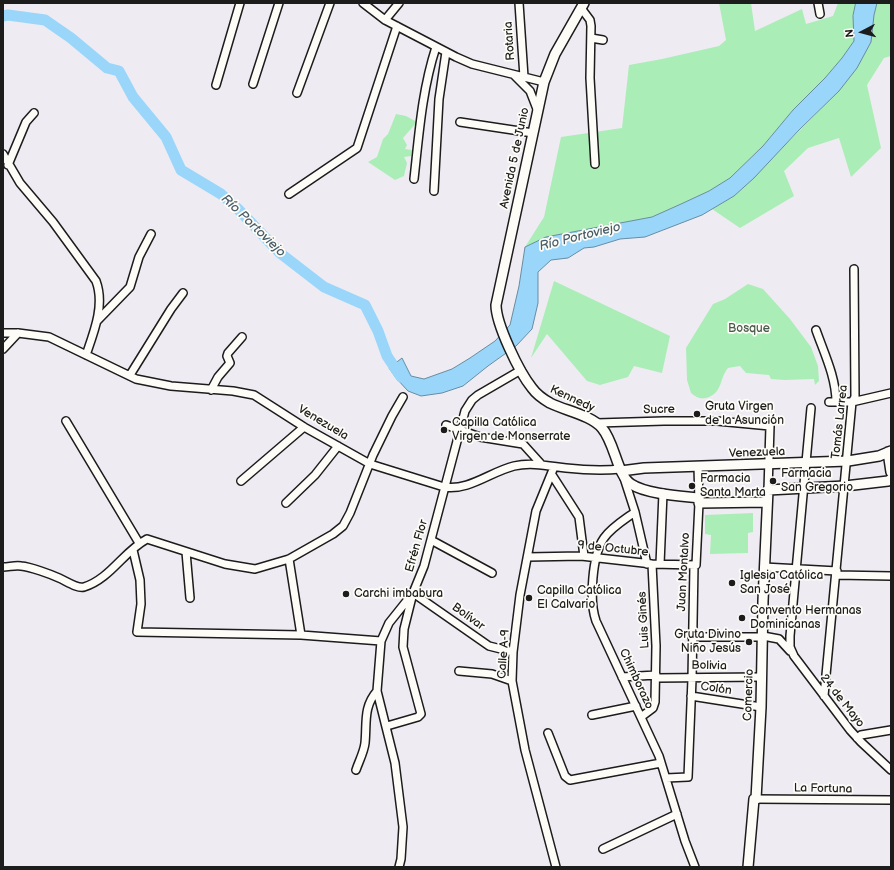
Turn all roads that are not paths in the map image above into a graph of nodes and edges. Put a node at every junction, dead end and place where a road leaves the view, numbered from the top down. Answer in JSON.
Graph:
{"nodes":[{"id":1,"x":240,"y":3,"type":"edge"},
{"id":2,"x":279,"y":3,"type":"edge"},
{"id":3,"x":330,"y":3,"type":"edge"},
{"id":4,"x":363,"y":3,"type":"edge"},
{"id":5,"x":399,"y":3,"type":"edge"},
{"id":6,"x":519,"y":3,"type":"edge"},
{"id":7,"x":818,"y":3,"type":"edge"},
{"id":8,"x":583,"y":6,"type":"edge"},
{"id":9,"x":820,"y":14,"type":"dead end"},
{"id":10,"x":385,"y":20,"type":"junction"},
{"id":11,"x":397,"y":26,"type":"junction"},
{"id":12,"x":591,"y":38,"type":"junction"},
{"id":13,"x":603,"y":40,"type":"dead end"},
{"id":14,"x":436,"y":47,"type":"junction"},
{"id":15,"x":446,"y":52,"type":"junction"},
{"id":16,"x":512,"y":74,"type":"junction"},
{"id":17,"x":524,"y":77,"type":"junction"},
{"id":18,"x":544,"y":82,"type":"junction"},
{"id":19,"x":253,"y":84,"type":"dead end"},
{"id":20,"x":216,"y":85,"type":"dead end"},
{"id":21,"x":297,"y":92,"type":"dead end"},
{"id":22,"x":538,"y":109,"type":"junction"},
{"id":23,"x":34,"y":113,"type":"dead end"},
{"id":24,"x":460,"y":122,"type":"dead end"},
{"id":25,"x":533,"y":133,"type":"junction"},
{"id":26,"x":3,"y":154,"type":"edge"},
{"id":27,"x":595,"y":164,"type":"dead end"},
{"id":28,"x":8,"y":165,"type":"junction"},
{"id":29,"x":414,"y":179,"type":"dead end"},
{"id":30,"x":434,"y":191,"type":"dead end"},
{"id":31,"x":289,"y":194,"type":"dead end"},
{"id":32,"x":151,"y":234,"type":"dead end"},
{"id":33,"x":854,"y":269,"type":"dead end"},
{"id":34,"x":183,"y":294,"type":"dead end"},
{"id":35,"x":98,"y":321,"type":"junction"},
{"id":36,"x":816,"y":330,"type":"dead end"},
{"id":37,"x":3,"y":333,"type":"edge"},
{"id":38,"x":18,"y":333,"type":"junction"},
{"id":39,"x":242,"y":337,"type":"dead end"},
{"id":40,"x":3,"y":349,"type":"edge"},
{"id":41,"x":86,"y":355,"type":"junction"},
{"id":42,"x":520,"y":368,"type":"junction"},
{"id":43,"x":130,"y":375,"type":"junction"},
{"id":44,"x":211,"y":390,"type":"junction"},
{"id":45,"x":891,"y":393,"type":"edge"},
{"id":46,"x":403,"y":396,"type":"dead end"},
{"id":47,"x":854,"y":399,"type":"junction"},
{"id":48,"x":811,"y":408,"type":"dead end"},
{"id":49,"x":66,"y":420,"type":"dead end"},
{"id":50,"x":597,"y":423,"type":"junction"},
{"id":51,"x":446,"y":425,"type":"dead end"},
{"id":52,"x":770,"y":426,"type":"joint"},
{"id":53,"x":304,"y":427,"type":"junction"},
{"id":54,"x":459,"y":430,"type":"junction"},
{"id":55,"x":338,"y":446,"type":"junction"},
{"id":56,"x":890,"y":451,"type":"edge"},
{"id":57,"x":848,"y":461,"type":"junction"},
{"id":58,"x":805,"y":463,"type":"junction"},
{"id":59,"x":370,"y":464,"type":"junction"},
{"id":60,"x":768,"y":464,"type":"junction"},
{"id":61,"x":542,"y":465,"type":"junction"},
{"id":62,"x":698,"y":466,"type":"junction"},
{"id":63,"x":554,"y":467,"type":"junction"},
{"id":64,"x":622,"y":472,"type":"junction"},
{"id":65,"x":891,"y":472,"type":"edge"},
{"id":66,"x":553,"y":478,"type":"junction"},
{"id":67,"x":891,"y":479,"type":"edge"},
{"id":68,"x":241,"y":481,"type":"dead end"},
{"id":69,"x":845,"y":486,"type":"junction"},
{"id":70,"x":444,"y":487,"type":"junction"},
{"id":71,"x":803,"y":488,"type":"junction"},
{"id":72,"x":768,"y":490,"type":"junction"},
{"id":73,"x":662,"y":493,"type":"junction"},
{"id":74,"x":699,"y":501,"type":"junction"},
{"id":75,"x":767,"y":502,"type":"junction"},
{"id":76,"x":286,"y":503,"type":"dead end"},
{"id":77,"x":635,"y":512,"type":"junction"},
{"id":78,"x":431,"y":540,"type":"junction"},
{"id":79,"x":139,"y":543,"type":"junction"},
{"id":80,"x":133,"y":550,"type":"junction"},
{"id":81,"x":186,"y":552,"type":"junction"},
{"id":82,"x":583,"y":556,"type":"junction"},
{"id":83,"x":528,"y":557,"type":"junction"},
{"id":84,"x":596,"y":558,"type":"junction"},
{"id":85,"x":289,"y":559,"type":"junction"},
{"id":86,"x":650,"y":564,"type":"junction"},
{"id":87,"x":660,"y":564,"type":"junction"},
{"id":88,"x":695,"y":565,"type":"junction"},
{"id":89,"x":3,"y":567,"type":"edge"},
{"id":90,"x":764,"y":567,"type":"junction"},
{"id":91,"x":797,"y":569,"type":"junction"},
{"id":92,"x":593,"y":572,"type":"junction"},
{"id":93,"x":492,"y":573,"type":"dead end"},
{"id":94,"x":836,"y":573,"type":"junction"},
{"id":95,"x":891,"y":576,"type":"edge"},
{"id":96,"x":413,"y":593,"type":"junction"},
{"id":97,"x":190,"y":598,"type":"dead end"},
{"id":98,"x":300,"y":635,"type":"junction"},
{"id":99,"x":790,"y":636,"type":"junction"},
{"id":100,"x":692,"y":637,"type":"junction"},
{"id":101,"x":763,"y":637,"type":"junction"},
{"id":102,"x":381,"y":641,"type":"junction"},
{"id":103,"x":513,"y":652,"type":"junction"},
{"id":104,"x":794,"y":656,"type":"junction"},
{"id":105,"x":459,"y":671,"type":"dead end"},
{"id":106,"x":622,"y":677,"type":"junction"},
{"id":107,"x":656,"y":677,"type":"junction"},
{"id":108,"x":762,"y":677,"type":"junction"},
{"id":109,"x":692,"y":678,"type":"junction"},
{"id":110,"x":826,"y":679,"type":"junction"},
{"id":111,"x":512,"y":681,"type":"junction"},
{"id":112,"x":817,"y":687,"type":"junction"},
{"id":113,"x":378,"y":691,"type":"junction"},
{"id":114,"x":691,"y":696,"type":"junction"},
{"id":115,"x":824,"y":696,"type":"junction"},
{"id":116,"x":636,"y":706,"type":"junction"},
{"id":117,"x":761,"y":708,"type":"junction"},
{"id":118,"x":592,"y":715,"type":"dead end"},
{"id":119,"x":641,"y":718,"type":"junction"},
{"id":120,"x":387,"y":726,"type":"junction"},
{"id":121,"x":891,"y":730,"type":"edge"},
{"id":122,"x":548,"y":733,"type":"dead end"},
{"id":123,"x":857,"y":738,"type":"junction"},
{"id":124,"x":661,"y":763,"type":"junction"},
{"id":125,"x":356,"y":770,"type":"dead end"},
{"id":126,"x":891,"y":770,"type":"edge"},
{"id":127,"x":666,"y":778,"type":"junction"},
{"id":128,"x":755,"y":799,"type":"junction"},
{"id":129,"x":891,"y":800,"type":"edge"},
{"id":130,"x":677,"y":814,"type":"junction"},
{"id":131,"x":603,"y":849,"type":"dead end"},
{"id":132,"x":399,"y":867,"type":"edge"},
{"id":133,"x":556,"y":867,"type":"edge"},
{"id":134,"x":695,"y":867,"type":"edge"},
{"id":135,"x":748,"y":867,"type":"edge"}],
"edges":[{"from":1,"to":20,"type":"street"},
{"from":2,"to":19,"type":"street"},
{"from":3,"to":21,"type":"street"},
{"from":4,"to":10,"type":"street"},
{"from":5,"to":10,"type":"street"},
{"from":6,"to":17,"type":"street","name":"Rotaria"},
{"from":7,"to":9,"type":"street"},
{"from":8,"to":12,"type":"street"},
{"from":8,"to":18,"type":"street","name":"Avenida 5 de Junio"},
{"from":10,"to":11,"type":"street"},
{"from":11,"to":14,"type":"street"},
{"from":11,"to":31,"type":"street"},
{"from":12,"to":13,"type":"street"},
{"from":12,"to":27,"type":"street"},
{"from":14,"to":15,"type":"street"},
{"from":14,"to":29,"type":"street"},
{"from":15,"to":16,"type":"street"},
{"from":15,"to":30,"type":"street"},
{"from":16,"to":17,"type":"street"},
{"from":16,"to":22,"type":"street"},
{"from":17,"to":18,"type":"street"},
{"from":18,"to":22,"type":"street","name":"Avenida 5 de Junio"},
{"from":22,"to":25,"type":"street","name":"Avenida 5 de Junio"},
{"from":23,"to":28,"type":"street"},
{"from":24,"to":25,"type":"street"},
{"from":25,"to":42,"type":"street","name":"Avenida 5 de Junio"},
{"from":26,"to":28,"type":"street"},
{"from":28,"to":35,"type":"street"},
{"from":32,"to":35,"type":"street"},
{"from":33,"to":47,"type":"street","name":"Tomás Larrea"},
{"from":34,"to":43,"type":"street"},
{"from":35,"to":41,"type":"street"},
{"from":36,"to":47,"type":"street"},
{"from":37,"to":38,"type":"street","name":"Venezuela"},
{"from":38,"to":40,"type":"street"},
{"from":38,"to":41,"type":"street","name":"Venezuela"},
{"from":39,"to":44,"type":"street"},
{"from":41,"to":43,"type":"street","name":"Venezuela"},
{"from":42,"to":50,"type":"street","name":"Kennedy"},
{"from":42,"to":54,"type":"street","name":"Efrén Flor"},
{"from":43,"to":44,"type":"street","name":"Venezuela"},
{"from":44,"to":53,"type":"street","name":"Venezuela"},
{"from":45,"to":47,"type":"street"},
{"from":46,"to":59,"type":"street"},
{"from":47,"to":57,"type":"street","name":"Tomás Larrea"},
{"from":48,"to":58,"type":"street","name":"24 de Mayo"},
{"from":49,"to":79,"type":"street"},
{"from":50,"to":52,"type":"street","name":"Sucre"},
{"from":50,"to":64,"type":"street","name":"Kennedy"},
{"from":51,"to":54,"type":"street"},
{"from":52,"to":60,"type":"street","name":"Comercio"},
{"from":53,"to":55,"type":"street","name":"Venezuela"},
{"from":53,"to":68,"type":"street"},
{"from":54,"to":61,"type":"street"},
{"from":54,"to":70,"type":"street","name":"Efrén Flor"},
{"from":55,"to":59,"type":"street","name":"Venezuela"},
{"from":55,"to":76,"type":"street"},
{"from":56,"to":57,"type":"street","name":"Venezuela"},
{"from":56,"to":65,"type":"street"},
{"from":57,"to":58,"type":"street","name":"Venezuela"},
{"from":57,"to":69,"type":"street","name":"Tomás Larrea"},
{"from":58,"to":60,"type":"street","name":"Venezuela"},
{"from":58,"to":71,"type":"street","name":"24 de Mayo"},
{"from":59,"to":70,"type":"street","name":"Venezuela"},
{"from":59,"to":85,"type":"street"},
{"from":60,"to":62,"type":"street","name":"Venezuela"},
{"from":60,"to":72,"type":"street","name":"Comercio"},
{"from":61,"to":63,"type":"street","name":"Venezuela"},
{"from":61,"to":70,"type":"street","name":"Venezuela"},
{"from":62,"to":64,"type":"street","name":"Venezuela"},
{"from":62,"to":74,"type":"street","name":"Juan Montalvo"},
{"from":63,"to":64,"type":"street","name":"Venezuela"},
{"from":63,"to":66,"type":"street","name":"Calle A-9"},
{"from":64,"to":73,"type":"street"},
{"from":64,"to":77,"type":"street","name":"Luis Ginés"},
{"from":66,"to":82,"type":"street"},
{"from":66,"to":83,"type":"street","name":"Calle A-9"},
{"from":67,"to":69,"type":"street"},
{"from":69,"to":71,"type":"street"},
{"from":69,"to":94,"type":"street","name":"Tomás Larrea"},
{"from":70,"to":78,"type":"street","name":"Efrén Flor"},
{"from":71,"to":72,"type":"street"},
{"from":71,"to":91,"type":"street","name":"24 de Mayo"},
{"from":72,"to":75,"type":"street","name":"Comercio"},
{"from":73,"to":74,"type":"street"},
{"from":73,"to":87,"type":"street"},
{"from":74,"to":75,"type":"street"},
{"from":74,"to":88,"type":"street","name":"Juan Montalvo"},
{"from":75,"to":90,"type":"street","name":"Comercio"},
{"from":77,"to":84,"type":"street","name":"Chimborazo"},
{"from":77,"to":86,"type":"street","name":"Luis Ginés"},
{"from":78,"to":93,"type":"street"},
{"from":78,"to":96,"type":"street","name":"Efrén Flor"},
{"from":79,"to":80,"type":"street"},
{"from":79,"to":81,"type":"street"},
{"from":80,"to":89,"type":"street"},
{"from":80,"to":98,"type":"street"},
{"from":81,"to":85,"type":"street"},
{"from":81,"to":97,"type":"street"},
{"from":82,"to":83,"type":"street","name":"9 de Octubre"},
{"from":82,"to":84,"type":"street","name":"9 de Octubre"},
{"from":82,"to":92,"type":"street"},
{"from":83,"to":103,"type":"street","name":"Calle A-9"},
{"from":84,"to":86,"type":"street","name":"9 de Octubre"},
{"from":84,"to":92,"type":"street","name":"Chimborazo"},
{"from":85,"to":98,"type":"street"},
{"from":86,"to":87,"type":"street","name":"9 de Octubre"},
{"from":86,"to":107,"type":"street","name":"Luis Ginés"},
{"from":87,"to":88,"type":"street","name":"9 de Octubre"},
{"from":88,"to":100,"type":"street","name":"Juan Montalvo"},
{"from":90,"to":91,"type":"street"},
{"from":90,"to":101,"type":"street","name":"Comercio"},
{"from":91,"to":94,"type":"street"},
{"from":91,"to":99,"type":"street","name":"24 de Mayo"},
{"from":92,"to":106,"type":"street","name":"Chimborazo"},
{"from":94,"to":95,"type":"street"},
{"from":94,"to":110,"type":"street","name":"Tomás Larrea"},
{"from":96,"to":102,"type":"street","name":"Efrén Flor"},
{"from":96,"to":103,"type":"street","name":"Bolívar"},
{"from":96,"to":120,"type":"street"},
{"from":98,"to":102,"type":"street"},
{"from":99,"to":101,"type":"street"},
{"from":99,"to":104,"type":"street","name":"24 de Mayo"},
{"from":100,"to":101,"type":"street"},
{"from":100,"to":109,"type":"street","name":"Juan Montalvo"},
{"from":101,"to":104,"type":"street"},
{"from":101,"to":108,"type":"street","name":"Comercio"},
{"from":102,"to":113,"type":"street","name":"Efrén Flor"},
{"from":103,"to":111,"type":"street","name":"Calle A-9"},
{"from":104,"to":112,"type":"street","name":"24 de Mayo"},
{"from":105,"to":111,"type":"street"},
{"from":106,"to":107,"type":"street","name":"Bolivia"},
{"from":106,"to":116,"type":"street","name":"Chimborazo"},
{"from":107,"to":109,"type":"street","name":"Bolivia"},
{"from":107,"to":119,"type":"street","name":"Luis Ginés"},
{"from":108,"to":109,"type":"street","name":"Bolivia"},
{"from":108,"to":117,"type":"street","name":"Comercio"},
{"from":109,"to":114,"type":"street","name":"Juan Montalvo"},
{"from":110,"to":112,"type":"street"},
{"from":110,"to":115,"type":"street","name":"Tomás Larrea"},
{"from":111,"to":133,"type":"street","name":"Calle A-9"},
{"from":112,"to":115,"type":"street","name":"24 de Mayo"},
{"from":113,"to":120,"type":"street","name":"Efrén Flor"},
{"from":113,"to":125,"type":"street"},
{"from":114,"to":117,"type":"street","name":"Colón"},
{"from":114,"to":127,"type":"street","name":"Juan Montalvo"},
{"from":115,"to":123,"type":"street","name":"24 de Mayo"},
{"from":116,"to":118,"type":"street"},
{"from":116,"to":119,"type":"street","name":"Chimborazo"},
{"from":117,"to":128,"type":"street","name":"Comercio"},
{"from":119,"to":124,"type":"street","name":"Chimborazo"},
{"from":120,"to":132,"type":"street","name":"Efrén Flor"},
{"from":121,"to":123,"type":"street"},
{"from":122,"to":124,"type":"street"},
{"from":123,"to":126,"type":"street","name":"24 de Mayo"},
{"from":124,"to":127,"type":"street","name":"Chimborazo"},
{"from":127,"to":130,"type":"street","name":"Chimborazo"},
{"from":128,"to":129,"type":"street","name":"La Fortuna"},
{"from":128,"to":135,"type":"street","name":"Comercio"},
{"from":130,"to":131,"type":"street"},
{"from":130,"to":134,"type":"street","name":"Chimborazo"}]}
